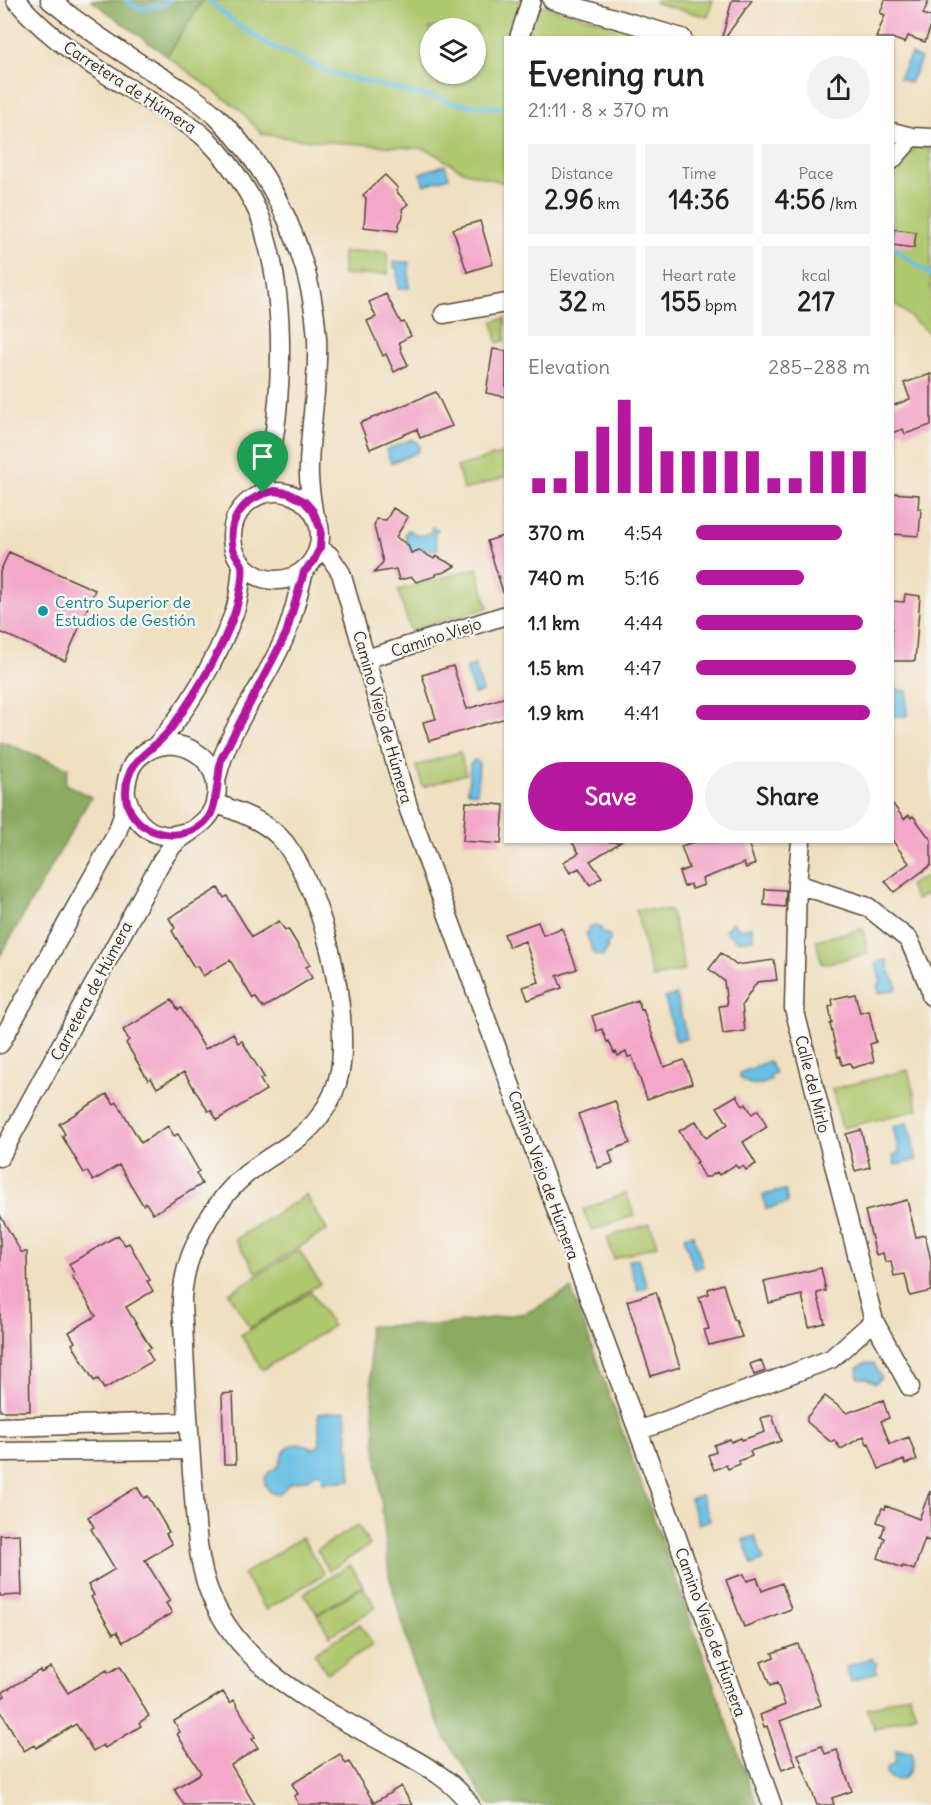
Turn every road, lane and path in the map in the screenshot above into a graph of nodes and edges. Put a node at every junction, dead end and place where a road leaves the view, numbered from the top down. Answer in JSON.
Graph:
{"nodes":[{"id":1,"x":16,"y":0,"type":"edge"},
{"id":2,"x":50,"y":0,"type":"edge"},
{"id":3,"x":531,"y":0,"type":"edge"},
{"id":4,"x":552,"y":0,"type":"edge"},
{"id":5,"x":520,"y":36,"type":"edge"},
{"id":6,"x":678,"y":36,"type":"edge"},
{"id":7,"x":894,"y":132,"type":"edge"},
{"id":8,"x":912,"y":137,"type":"junction"},
{"id":9,"x":931,"y":138,"type":"edge"},
{"id":10,"x":894,"y":158,"type":"edge"},
{"id":11,"x":504,"y":303,"type":"edge"},
{"id":12,"x":444,"y":314,"type":"dead end"},
{"id":13,"x":263,"y":493,"type":"junction"},
{"id":14,"x":313,"y":511,"type":"junction"},
{"id":15,"x":320,"y":548,"type":"junction"},
{"id":16,"x":242,"y":566,"type":"junction"},
{"id":17,"x":304,"y":572,"type":"junction"},
{"id":18,"x":504,"y":616,"type":"edge"},
{"id":19,"x":366,"y":659,"type":"junction"},
{"id":20,"x":155,"y":747,"type":"junction"},
{"id":21,"x":216,"y":781,"type":"junction"},
{"id":22,"x":125,"y":793,"type":"junction"},
{"id":23,"x":215,"y":803,"type":"junction"},
{"id":24,"x":190,"y":832,"type":"junction"},
{"id":25,"x":801,"y":843,"type":"edge"},
{"id":26,"x":797,"y":884,"type":"junction"},
{"id":27,"x":931,"y":996,"type":"edge"},
{"id":28,"x":0,"y":1044,"type":"edge"},
{"id":29,"x":0,"y":1157,"type":"edge"},
{"id":30,"x":874,"y":1321,"type":"junction"},
{"id":31,"x":910,"y":1387,"type":"dead end"},
{"id":32,"x":188,"y":1422,"type":"junction"},
{"id":33,"x":0,"y":1427,"type":"edge"},
{"id":34,"x":638,"y":1431,"type":"junction"},
{"id":35,"x":190,"y":1450,"type":"junction"},
{"id":36,"x":0,"y":1452,"type":"edge"},
{"id":37,"x":470,"y":1805,"type":"edge"},
{"id":38,"x":772,"y":1805,"type":"edge"}],
"edges":[{"from":1,"to":13,"type":"street","name":"Carretera de Húmera"},
{"from":2,"to":14,"type":"street","name":"Carretera de Húmera"},
{"from":3,"to":5,"type":"street"},
{"from":4,"to":6,"type":"street"},
{"from":7,"to":8,"type":"street"},
{"from":8,"to":9,"type":"street"},
{"from":8,"to":10,"type":"street"},
{"from":11,"to":12,"type":"street"},
{"from":13,"to":14,"type":"street"},
{"from":13,"to":16,"type":"street"},
{"from":14,"to":15,"type":"street"},
{"from":15,"to":17,"type":"street"},
{"from":15,"to":19,"type":"street","name":"Camino Viejo de Húmera"},
{"from":16,"to":17,"type":"street"},
{"from":16,"to":20,"type":"street"},
{"from":17,"to":21,"type":"street"},
{"from":18,"to":19,"type":"street","name":"Camino Viejo"},
{"from":19,"to":34,"type":"street","name":"Camino Viejo de Húmera"},
{"from":20,"to":21,"type":"street"},
{"from":20,"to":22,"type":"street"},
{"from":21,"to":23,"type":"street"},
{"from":22,"to":24,"type":"street"},
{"from":22,"to":28,"type":"street"},
{"from":23,"to":24,"type":"street"},
{"from":23,"to":32,"type":"street"},
{"from":24,"to":29,"type":"street","name":"Carretera de Húmera"},
{"from":25,"to":26,"type":"street","name":"Calle del Mirlo"},
{"from":26,"to":27,"type":"street"},
{"from":26,"to":30,"type":"street","name":"Calle del Mirlo"},
{"from":30,"to":31,"type":"street","name":"Calle del Mirlo"},
{"from":30,"to":34,"type":"street"},
{"from":32,"to":33,"type":"street"},
{"from":32,"to":35,"type":"street"},
{"from":34,"to":38,"type":"street","name":"Camino Viejo de Húmera"},
{"from":35,"to":36,"type":"street"},
{"from":35,"to":37,"type":"street"}]}
